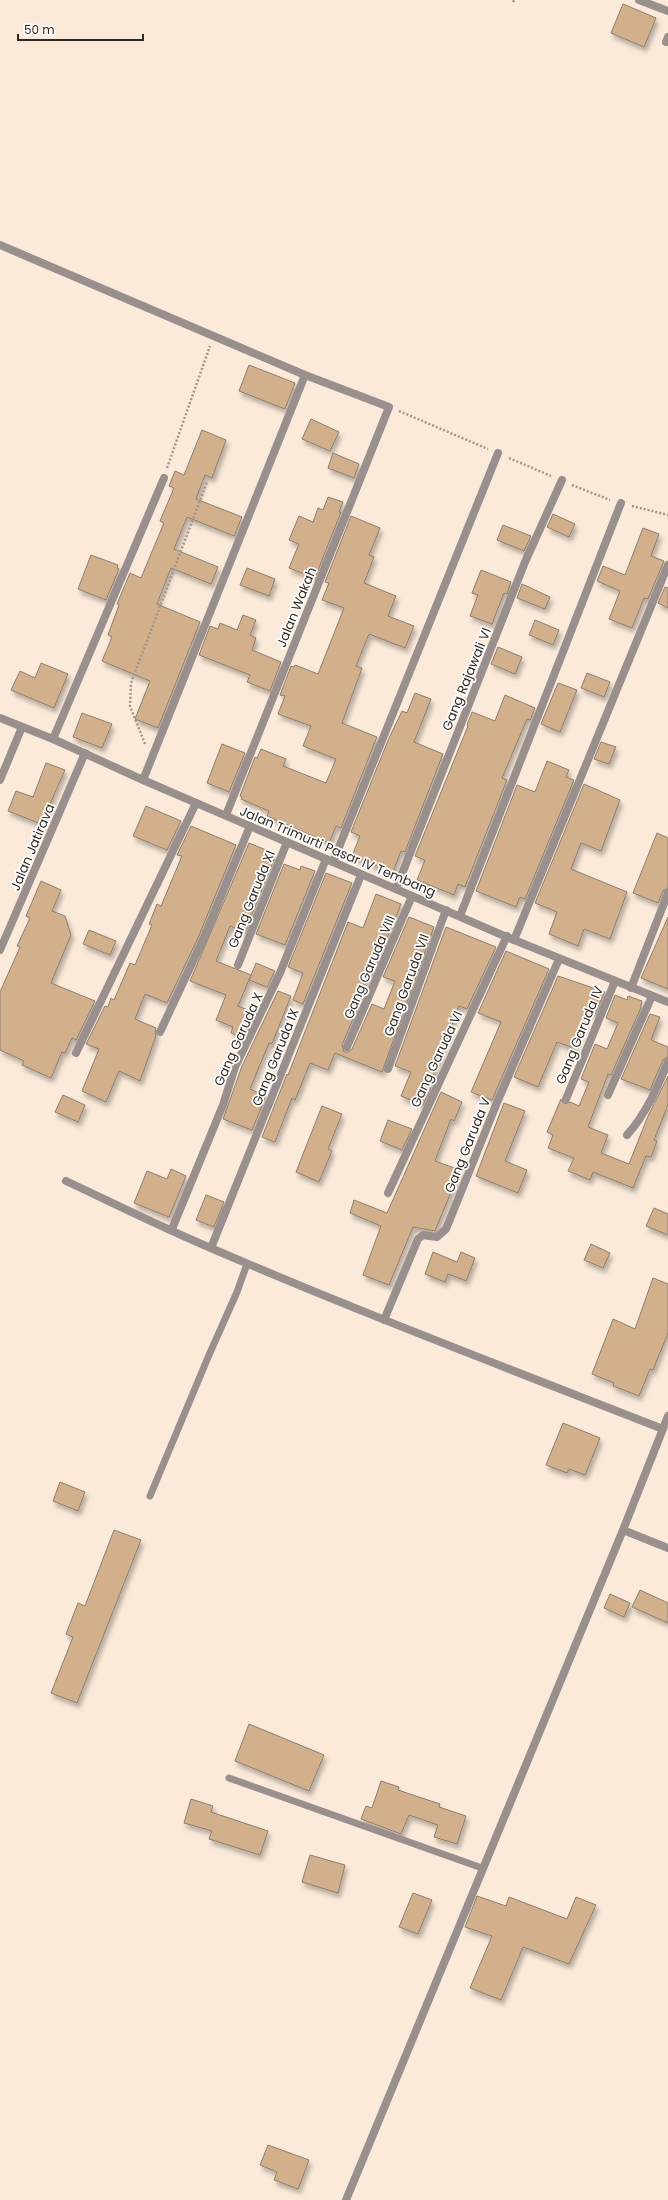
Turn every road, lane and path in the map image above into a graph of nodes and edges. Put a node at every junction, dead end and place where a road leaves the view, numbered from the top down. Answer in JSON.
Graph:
{"nodes":[{"id":1,"x":639,"y":0,"type":"edge"},
{"id":2,"x":668,"y":11,"type":"edge"},
{"id":3,"x":0,"y":245,"type":"edge"},
{"id":4,"x":213,"y":336,"type":"junction"},
{"id":5,"x":305,"y":375,"type":"junction"},
{"id":6,"x":389,"y":407,"type":"junction"},
{"id":7,"x":498,"y":453,"type":"junction"},
{"id":8,"x":164,"y":478,"type":"joint"},
{"id":9,"x":562,"y":480,"type":"joint"},
{"id":10,"x":207,"y":482,"type":"dead end"},
{"id":11,"x":621,"y":503,"type":"dead end"},
{"id":12,"x":668,"y":565,"type":"edge"},
{"id":13,"x":0,"y":718,"type":"edge"},
{"id":14,"x":22,"y":726,"type":"junction"},
{"id":15,"x":53,"y":739,"type":"junction"},
{"id":16,"x":85,"y":753,"type":"junction"},
{"id":17,"x":151,"y":760,"type":"junction"},
{"id":18,"x":0,"y":780,"type":"edge"},
{"id":19,"x":143,"y":780,"type":"junction"},
{"id":20,"x":196,"y":803,"type":"junction"},
{"id":21,"x":226,"y":815,"type":"junction"},
{"id":22,"x":250,"y":826,"type":"junction"},
{"id":23,"x":287,"y":842,"type":"junction"},
{"id":24,"x":330,"y":861,"type":"junction"},
{"id":25,"x":361,"y":875,"type":"junction"},
{"id":26,"x":396,"y":889,"type":"junction"},
{"id":27,"x":668,"y":893,"type":"edge"},
{"id":28,"x":412,"y":896,"type":"junction"},
{"id":29,"x":446,"y":910,"type":"junction"},
{"id":30,"x":460,"y":916,"type":"junction"},
{"id":31,"x":510,"y":938,"type":"junction"},
{"id":32,"x":0,"y":950,"type":"edge"},
{"id":33,"x":559,"y":959,"type":"junction"},
{"id":34,"x":238,"y":966,"type":"dead end"},
{"id":35,"x":615,"y":981,"type":"junction"},
{"id":36,"x":631,"y":988,"type":"junction"},
{"id":37,"x":652,"y":996,"type":"junction"},
{"id":38,"x":668,"y":1002,"type":"edge"},
{"id":39,"x":160,"y":1032,"type":"dead end"},
{"id":40,"x":347,"y":1048,"type":"dead end"},
{"id":41,"x":76,"y":1053,"type":"dead end"},
{"id":42,"x":668,"y":1062,"type":"edge"},
{"id":43,"x":388,"y":1069,"type":"dead end"},
{"id":44,"x":608,"y":1095,"type":"dead end"},
{"id":45,"x":566,"y":1099,"type":"dead end"},
{"id":46,"x":627,"y":1135,"type":"dead end"},
{"id":47,"x":66,"y":1182,"type":"dead end"},
{"id":48,"x":388,"y":1193,"type":"dead end"},
{"id":49,"x":172,"y":1230,"type":"junction"},
{"id":50,"x":211,"y":1248,"type":"junction"},
{"id":51,"x":247,"y":1264,"type":"junction"},
{"id":52,"x":384,"y":1320,"type":"junction"},
{"id":53,"x":668,"y":1416,"type":"edge"},
{"id":54,"x":663,"y":1429,"type":"junction"},
{"id":55,"x":150,"y":1496,"type":"dead end"},
{"id":56,"x":623,"y":1530,"type":"junction"},
{"id":57,"x":668,"y":1548,"type":"edge"},
{"id":58,"x":229,"y":1778,"type":"dead end"},
{"id":59,"x":482,"y":1868,"type":"junction"},
{"id":60,"x":346,"y":2200,"type":"edge"}],
"edges":[{"from":1,"to":2,"type":"street"},
{"from":3,"to":4,"type":"street"},
{"from":4,"to":5,"type":"street"},
{"from":4,"to":8,"type":"path"},
{"from":5,"to":6,"type":"street"},
{"from":5,"to":17,"type":"street"},
{"from":6,"to":7,"type":"path"},
{"from":6,"to":21,"type":"street","name":"Jalan Wakah"},
{"from":7,"to":9,"type":"path"},
{"from":7,"to":24,"type":"street","name":"Gang Garuda X"},
{"from":8,"to":15,"type":"street"},
{"from":9,"to":26,"type":"street","name":"Gang Rajawali VI"},
{"from":10,"to":17,"type":"path"},
{"from":11,"to":30,"type":"street"},
{"from":12,"to":31,"type":"street","name":"Gang Garuda VI"},
{"from":13,"to":14,"type":"street","name":"Jalan Trimurti Pasar IV Tembang"},
{"from":14,"to":15,"type":"street","name":"Jalan Trimurti Pasar IV Tembang"},
{"from":14,"to":18,"type":"street"},
{"from":15,"to":16,"type":"street","name":"Jalan Trimurti Pasar IV Tembang"},
{"from":16,"to":19,"type":"street","name":"Jalan Trimurti Pasar IV Tembang"},
{"from":16,"to":32,"type":"street","name":"Jalan Jatirava"},
{"from":17,"to":19,"type":"street"},
{"from":19,"to":20,"type":"street","name":"Jalan Trimurti Pasar IV Tembang"},
{"from":20,"to":21,"type":"street","name":"Jalan Trimurti Pasar IV Tembang"},
{"from":20,"to":41,"type":"street"},
{"from":21,"to":22,"type":"street","name":"Jalan Trimurti Pasar IV Tembang"},
{"from":22,"to":23,"type":"street","name":"Jalan Trimurti Pasar IV Tembang"},
{"from":22,"to":39,"type":"street"},
{"from":23,"to":24,"type":"street","name":"Jalan Trimurti Pasar IV Tembang"},
{"from":23,"to":34,"type":"street","name":"Gang Garuda XI"},
{"from":24,"to":25,"type":"street","name":"Jalan Trimurti Pasar IV Tembang"},
{"from":24,"to":49,"type":"street","name":"Gang Garuda X"},
{"from":25,"to":26,"type":"street","name":"Jalan Trimurti Pasar IV Tembang"},
{"from":25,"to":50,"type":"street","name":"Gang Garuda IX"},
{"from":26,"to":28,"type":"street","name":"Jalan Trimurti Pasar IV Tembang"},
{"from":27,"to":36,"type":"street"},
{"from":28,"to":29,"type":"street","name":"Jalan Trimurti Pasar IV Tembang"},
{"from":28,"to":40,"type":"street","name":"Gang Garuda VIII"},
{"from":29,"to":30,"type":"street","name":"Jalan Trimurti Pasar IV Tembang"},
{"from":29,"to":43,"type":"street","name":"Gang Garuda VII"},
{"from":30,"to":31,"type":"street","name":"Jalan Trimurti Pasar IV Tembang"},
{"from":31,"to":33,"type":"street","name":"Jalan Trimurti Pasar IV Tembang"},
{"from":31,"to":48,"type":"street","name":"Gang Garuda VI"},
{"from":33,"to":35,"type":"street","name":"Jalan Trimurti Pasar IV Tembang"},
{"from":33,"to":52,"type":"street","name":"Gang Garuda V"},
{"from":35,"to":36,"type":"street","name":"Jalan Trimurti Pasar IV Tembang"},
{"from":35,"to":45,"type":"street","name":"Gang Garuda IV"},
{"from":36,"to":37,"type":"street","name":"Jalan Trimurti Pasar IV Tembang"},
{"from":37,"to":38,"type":"street","name":"Jalan Trimurti Pasar IV Tembang"},
{"from":37,"to":44,"type":"street"},
{"from":42,"to":46,"type":"street"},
{"from":47,"to":49,"type":"street"},
{"from":49,"to":50,"type":"street"},
{"from":50,"to":51,"type":"street"},
{"from":51,"to":52,"type":"street"},
{"from":51,"to":55,"type":"lane"},
{"from":52,"to":54,"type":"street"},
{"from":53,"to":54,"type":"street"},
{"from":54,"to":56,"type":"street"},
{"from":56,"to":57,"type":"street"},
{"from":56,"to":59,"type":"street"},
{"from":58,"to":59,"type":"lane"},
{"from":59,"to":60,"type":"street"}]}
